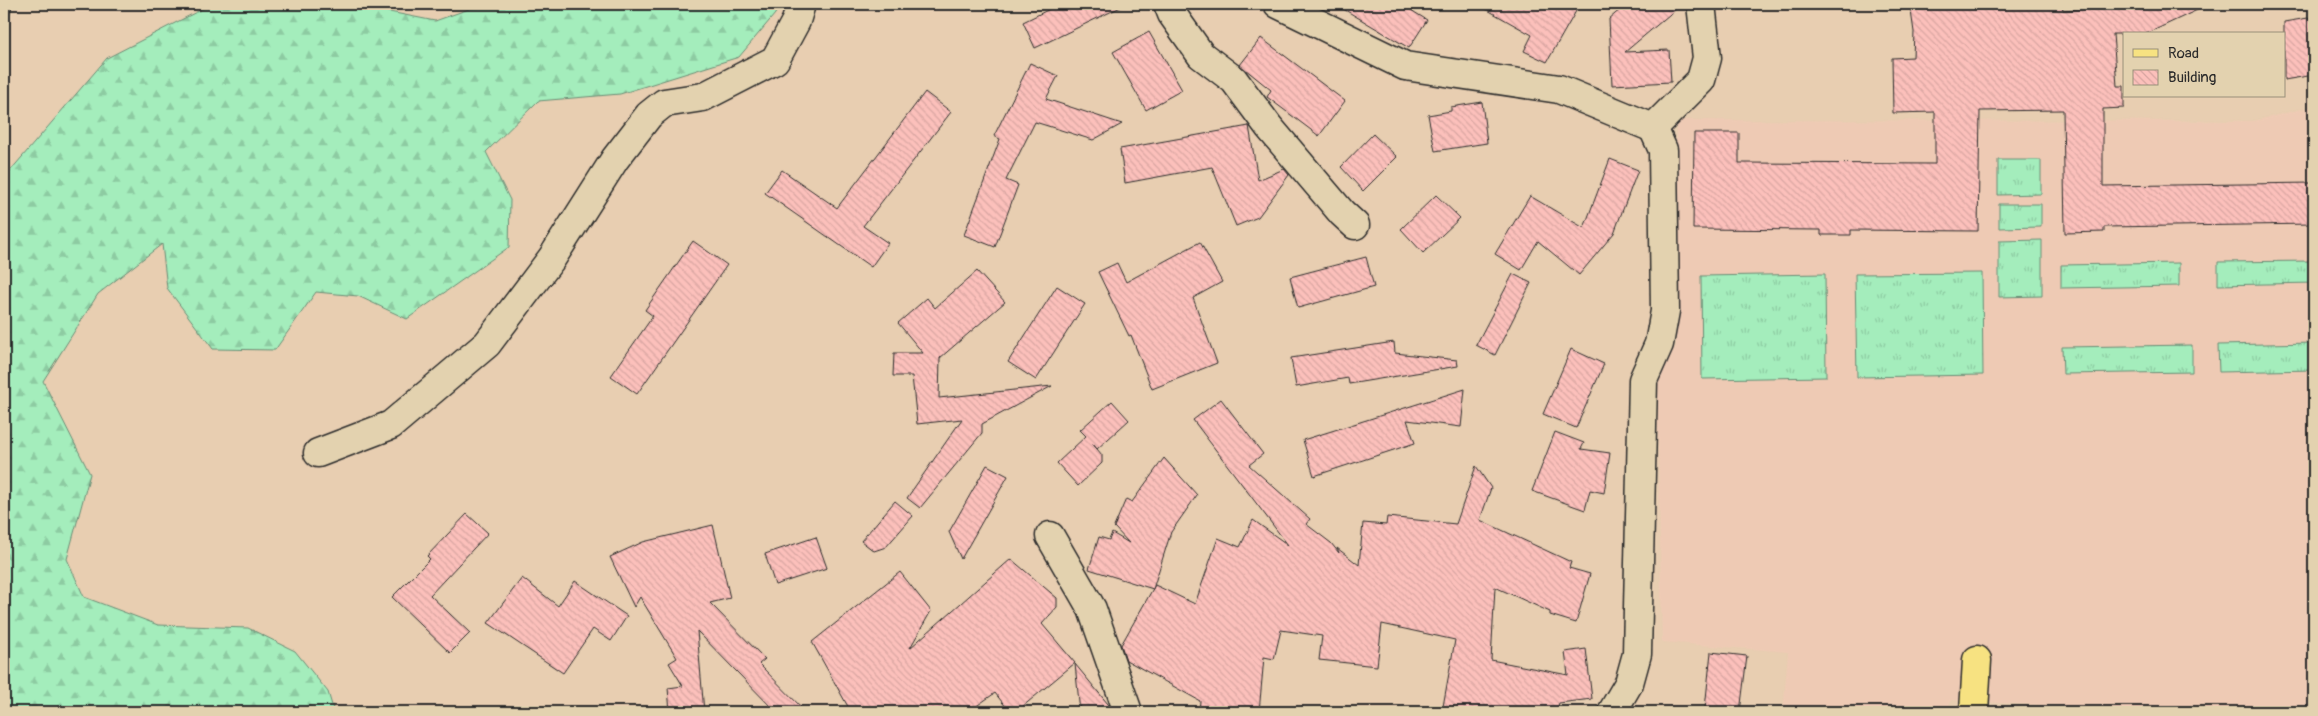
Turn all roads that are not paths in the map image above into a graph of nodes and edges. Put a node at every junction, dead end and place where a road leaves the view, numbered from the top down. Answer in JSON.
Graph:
{"nodes":[{"id":1,"x":800,"y":4,"type":"edge"},
{"id":2,"x":1168,"y":4,"type":"edge"},
{"id":3,"x":1278,"y":4,"type":"edge"},
{"id":4,"x":1701,"y":4,"type":"edge"},
{"id":5,"x":1653,"y":128,"type":"junction"},
{"id":6,"x":1355,"y":225,"type":"dead end"},
{"id":7,"x":318,"y":453,"type":"dead end"},
{"id":8,"x":1050,"y":536,"type":"dead end"},
{"id":9,"x":1977,"y":660,"type":"dead end"},
{"id":10,"x":1128,"y":712,"type":"edge"},
{"id":11,"x":1612,"y":712,"type":"edge"},
{"id":12,"x":1974,"y":712,"type":"edge"}],
"edges":[{"from":1,"to":7,"type":"street"},
{"from":2,"to":6,"type":"street"},
{"from":3,"to":5,"type":"street"},
{"from":4,"to":5,"type":"street"},
{"from":5,"to":11,"type":"street"},
{"from":8,"to":10,"type":"street"},
{"from":9,"to":12,"type":"main road"}]}
